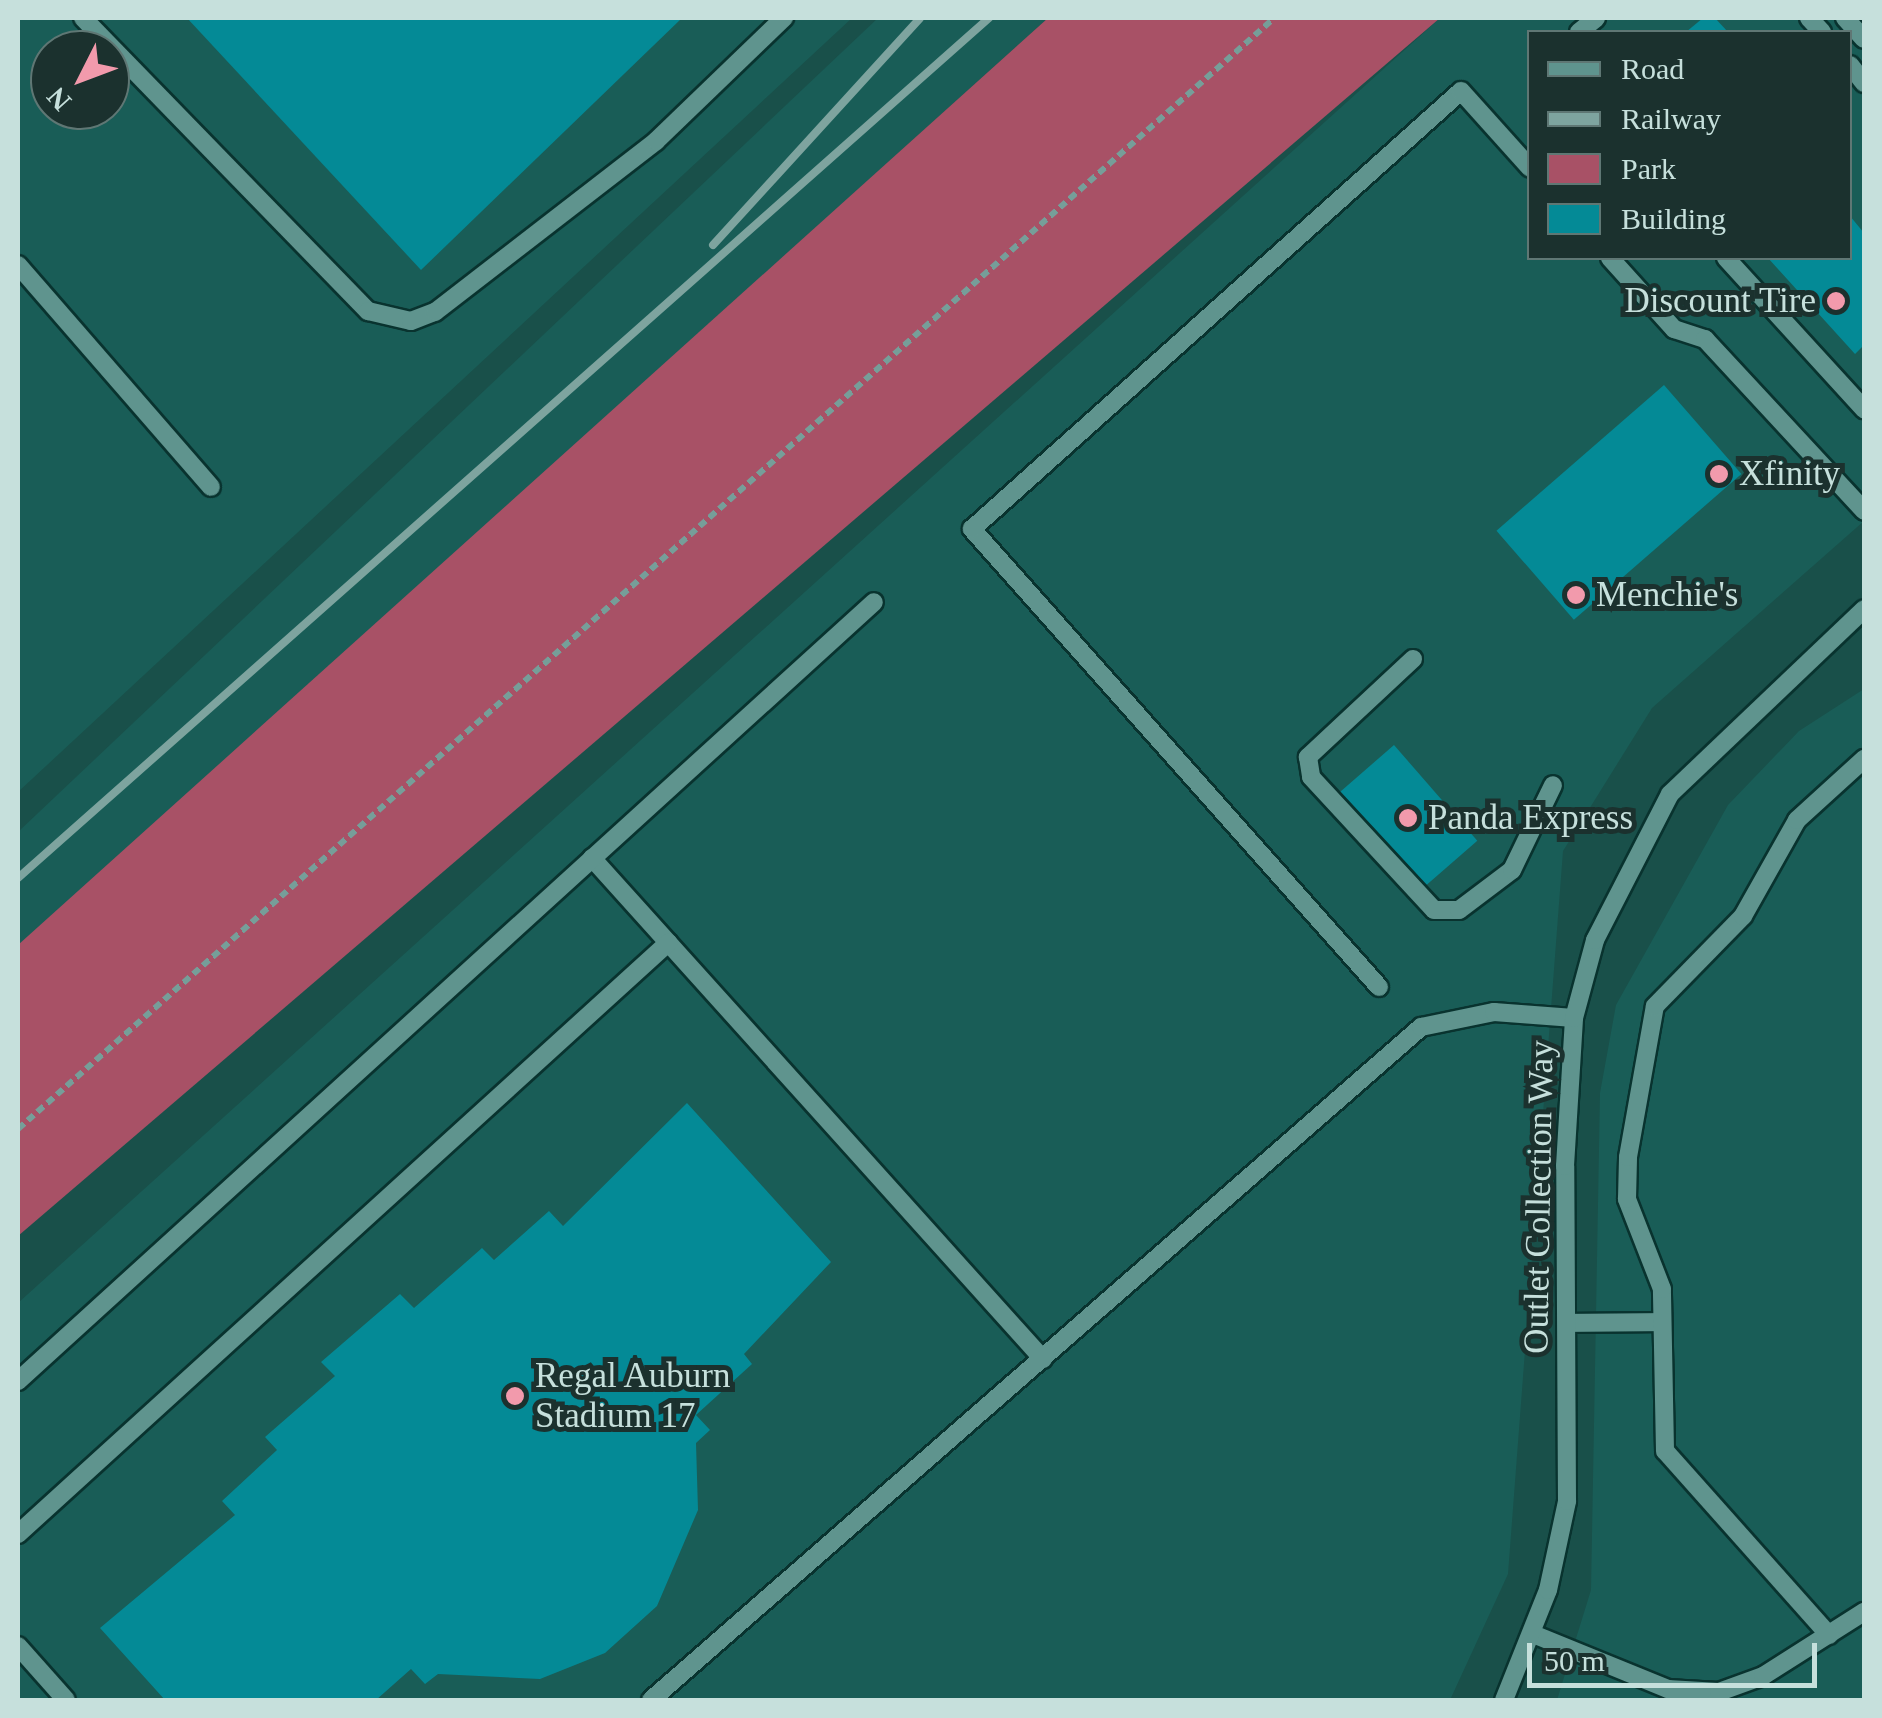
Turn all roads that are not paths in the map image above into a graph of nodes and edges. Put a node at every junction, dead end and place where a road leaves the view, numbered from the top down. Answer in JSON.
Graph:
{"nodes":[{"id":1,"x":83,"y":18,"type":"edge"},
{"id":2,"x":784,"y":18,"type":"edge"},
{"id":3,"x":1845,"y":18,"type":"edge"},
{"id":4,"x":1864,"y":39,"type":"edge"},
{"id":5,"x":1527,"y":165,"type":"edge"},
{"id":6,"x":1612,"y":260,"type":"edge"},
{"id":7,"x":1728,"y":260,"type":"edge"},
{"id":8,"x":18,"y":265,"type":"edge"},
{"id":9,"x":1864,"y":409,"type":"edge"},
{"id":10,"x":211,"y":487,"type":"dead end"},
{"id":11,"x":1864,"y":511,"type":"edge"},
{"id":12,"x":874,"y":602,"type":"dead end"},
{"id":13,"x":1864,"y":609,"type":"edge"},
{"id":14,"x":1413,"y":660,"type":"dead end"},
{"id":15,"x":1864,"y":759,"type":"edge"},
{"id":16,"x":1554,"y":786,"type":"dead end"},
{"id":17,"x":592,"y":858,"type":"junction"},
{"id":18,"x":668,"y":942,"type":"junction"},
{"id":19,"x":1379,"y":987,"type":"dead end"},
{"id":20,"x":1574,"y":1018,"type":"junction"},
{"id":21,"x":1662,"y":1322,"type":"junction"},
{"id":22,"x":1568,"y":1324,"type":"junction"},
{"id":23,"x":1043,"y":1359,"type":"junction"},
{"id":24,"x":18,"y":1381,"type":"edge"},
{"id":25,"x":18,"y":1534,"type":"edge"},
{"id":26,"x":1864,"y":1612,"type":"edge"},
{"id":27,"x":1533,"y":1634,"type":"junction"},
{"id":28,"x":1829,"y":1634,"type":"junction"},
{"id":29,"x":18,"y":1646,"type":"edge"},
{"id":30,"x":66,"y":1700,"type":"edge"},
{"id":31,"x":651,"y":1700,"type":"edge"},
{"id":32,"x":1504,"y":1700,"type":"edge"}],
"edges":[{"from":1,"to":2,"type":"street"},
{"from":3,"to":4,"type":"street"},
{"from":5,"to":19,"type":"street"},
{"from":6,"to":11,"type":"street"},
{"from":7,"to":9,"type":"street"},
{"from":8,"to":10,"type":"street"},
{"from":12,"to":17,"type":"street"},
{"from":13,"to":20,"type":"street","name":"Outlet Collection Way"},
{"from":14,"to":16,"type":"street"},
{"from":15,"to":21,"type":"street"},
{"from":17,"to":18,"type":"street"},
{"from":17,"to":24,"type":"street"},
{"from":18,"to":23,"type":"street"},
{"from":18,"to":25,"type":"street"},
{"from":20,"to":22,"type":"street","name":"Outlet Collection Way"},
{"from":20,"to":23,"type":"street"},
{"from":21,"to":22,"type":"street"},
{"from":21,"to":28,"type":"street"},
{"from":22,"to":27,"type":"street","name":"Outlet Collection Way"},
{"from":23,"to":31,"type":"street"},
{"from":26,"to":28,"type":"street"},
{"from":27,"to":28,"type":"street"},
{"from":27,"to":32,"type":"street","name":"Outlet Collection Way"},
{"from":29,"to":30,"type":"street"}]}
